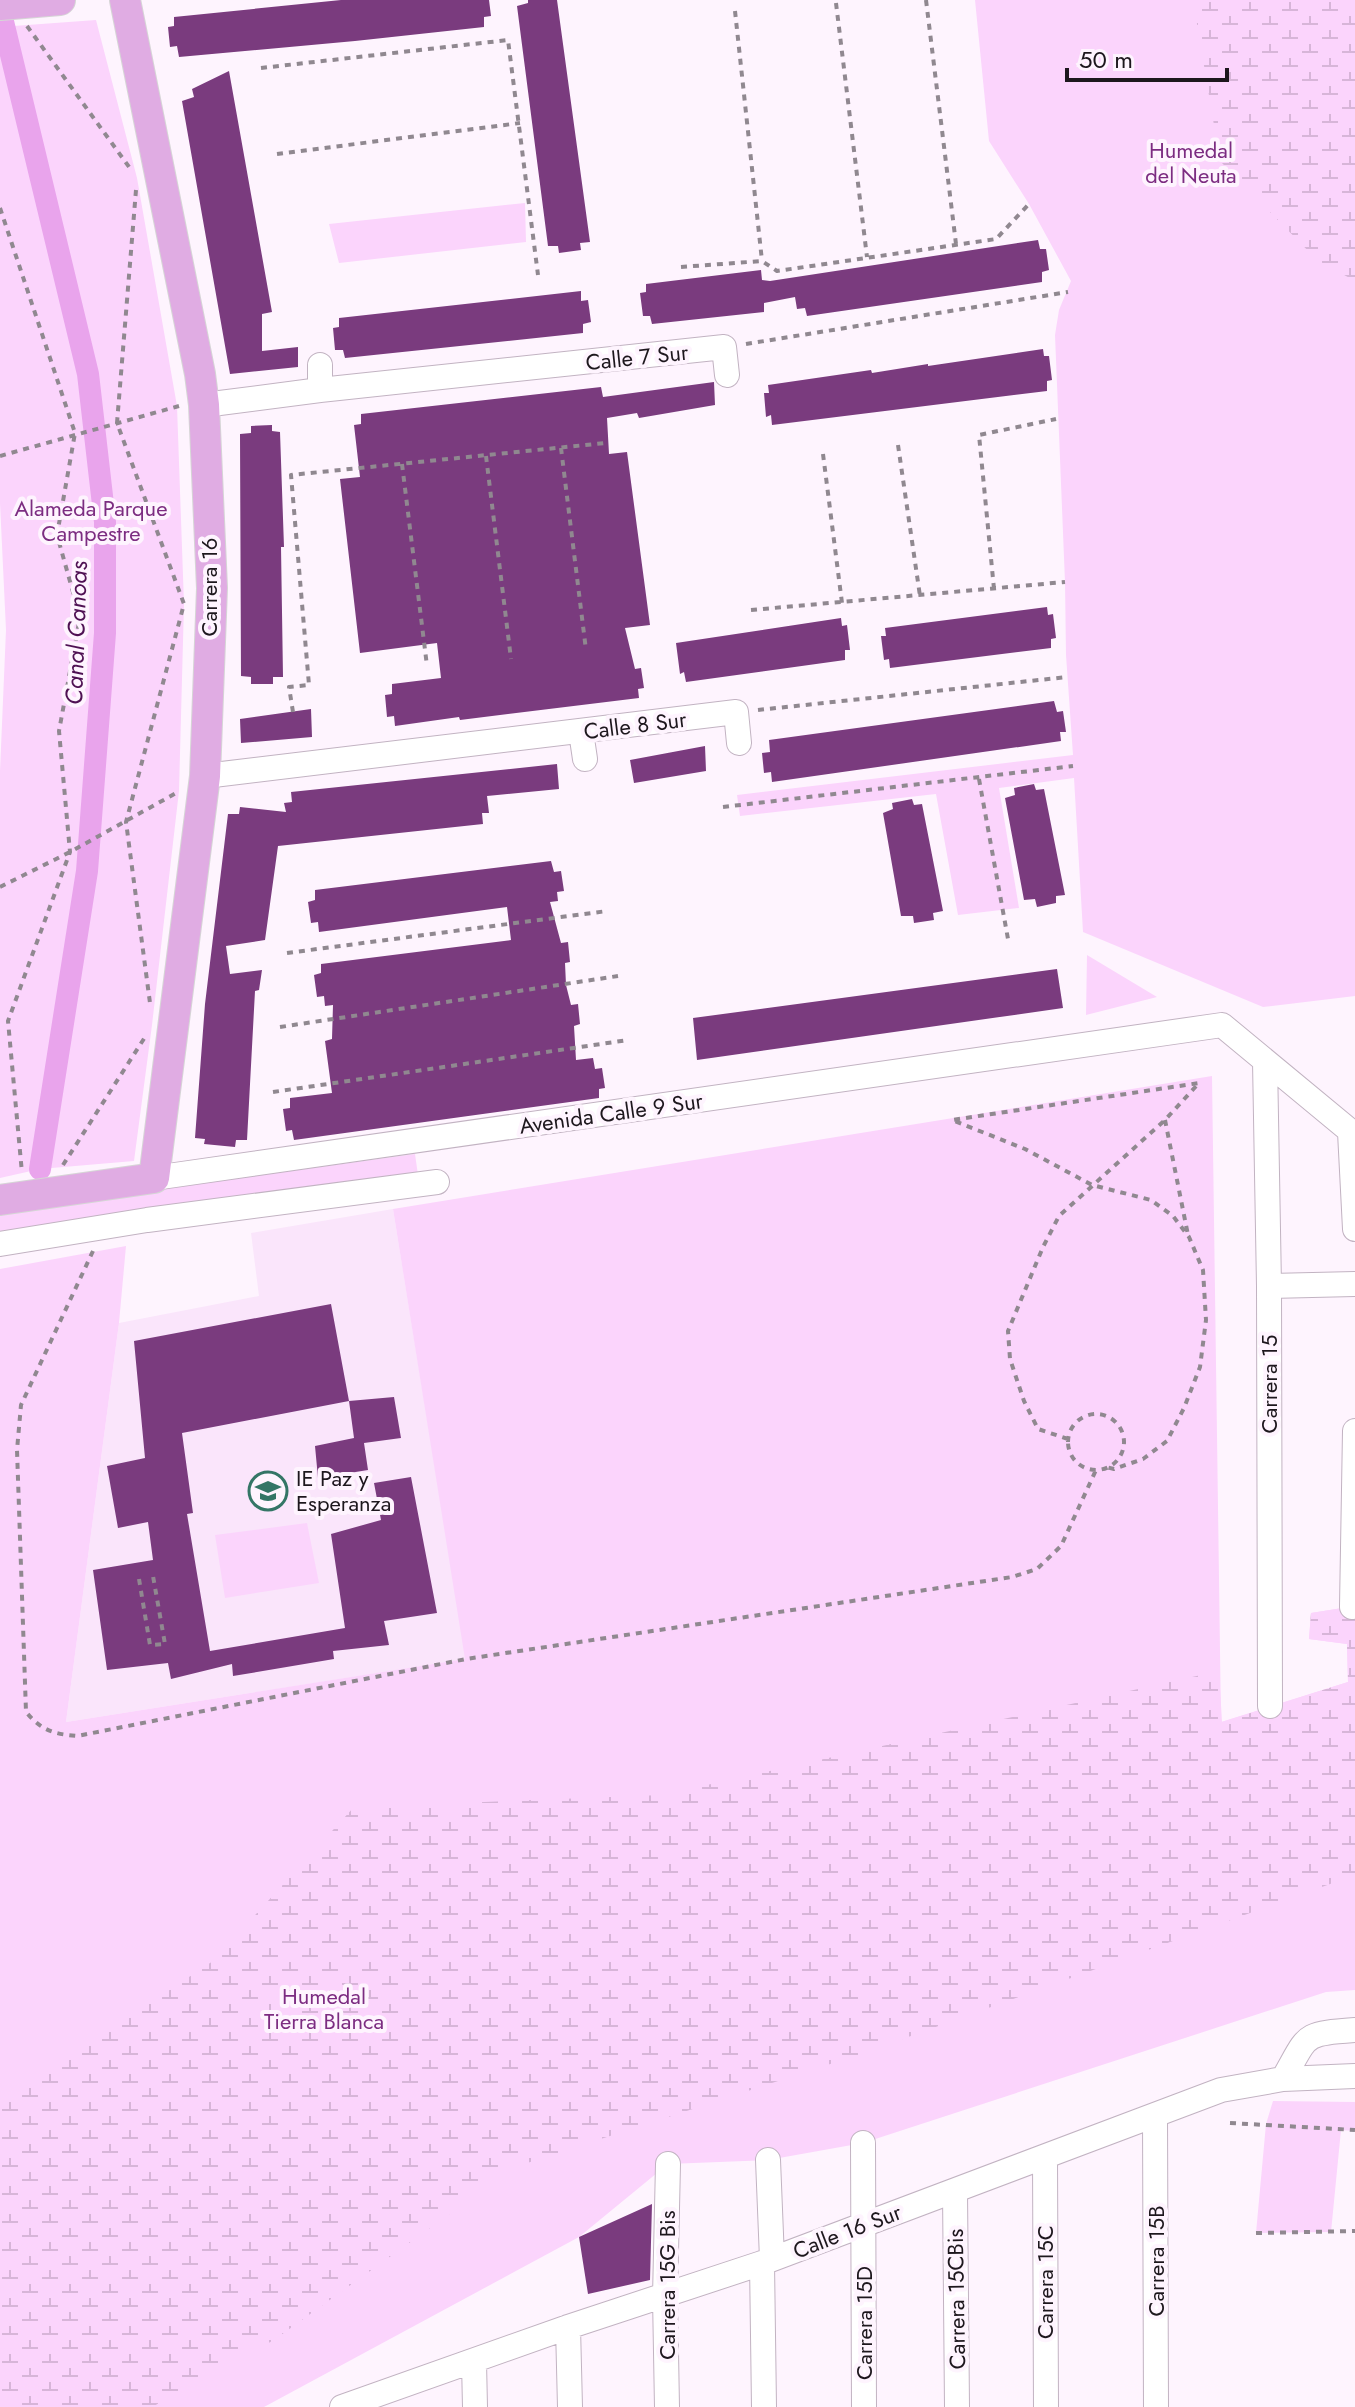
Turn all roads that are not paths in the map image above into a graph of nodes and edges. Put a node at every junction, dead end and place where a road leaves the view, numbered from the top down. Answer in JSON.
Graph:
{"nodes":[{"id":1,"x":60,"y":0,"type":"edge"},
{"id":2,"x":125,"y":0,"type":"edge"},
{"id":3,"x":6,"y":5,"type":"edge"},
{"id":4,"x":727,"y":375,"type":"dead end"},
{"id":5,"x":204,"y":405,"type":"junction"},
{"id":6,"x":581,"y":732,"type":"junction"},
{"id":7,"x":739,"y":743,"type":"dead end"},
{"id":8,"x":585,"y":759,"type":"dead end"},
{"id":9,"x":205,"y":776,"type":"junction"},
{"id":10,"x":1265,"y":1061,"type":"junction"},
{"id":11,"x":1353,"y":1134,"type":"edge"},
{"id":12,"x":154,"y":1178,"type":"junction"},
{"id":13,"x":437,"y":1182,"type":"dead end"},
{"id":14,"x":12,"y":1198,"type":"edge"},
{"id":15,"x":1355,"y":1229,"type":"edge"},
{"id":16,"x":0,"y":1244,"type":"edge"},
{"id":17,"x":1355,"y":1284,"type":"edge"},
{"id":18,"x":1269,"y":1286,"type":"junction"},
{"id":19,"x":1355,"y":1431,"type":"edge"},
{"id":20,"x":1352,"y":1607,"type":"dead end"},
{"id":21,"x":1270,"y":1706,"type":"dead end"},
{"id":22,"x":1355,"y":2030,"type":"edge"},
{"id":23,"x":1355,"y":2076,"type":"edge"},
{"id":24,"x":1283,"y":2079,"type":"junction"},
{"id":25,"x":1155,"y":2115,"type":"junction"},
{"id":26,"x":863,"y":2143,"type":"dead end"},
{"id":27,"x":1045,"y":2157,"type":"junction"},
{"id":28,"x":768,"y":2160,"type":"dead end"},
{"id":29,"x":668,"y":2164,"type":"dead end"},
{"id":30,"x":955,"y":2192,"type":"junction"},
{"id":31,"x":864,"y":2223,"type":"junction"},
{"id":32,"x":767,"y":2261,"type":"junction"},
{"id":33,"x":665,"y":2297,"type":"junction"},
{"id":34,"x":568,"y":2327,"type":"junction"},
{"id":35,"x":474,"y":2362,"type":"junction"},
{"id":36,"x":384,"y":2399,"type":"edge"},
{"id":37,"x":342,"y":2407,"type":"edge"},
{"id":38,"x":475,"y":2407,"type":"edge"},
{"id":39,"x":570,"y":2407,"type":"edge"},
{"id":40,"x":667,"y":2407,"type":"edge"},
{"id":41,"x":764,"y":2407,"type":"edge"},
{"id":42,"x":864,"y":2407,"type":"edge"},
{"id":43,"x":957,"y":2407,"type":"edge"},
{"id":44,"x":1046,"y":2407,"type":"edge"},
{"id":45,"x":1156,"y":2407,"type":"edge"}],
"edges":[{"from":1,"to":3,"type":"main road"},
{"from":2,"to":5,"type":"main road","name":"Carrera 16"},
{"from":4,"to":5,"type":"street","name":"Calle 7 Sur"},
{"from":5,"to":9,"type":"main road","name":"Carrera 16"},
{"from":6,"to":7,"type":"street","name":"Calle 8 Sur"},
{"from":6,"to":8,"type":"street"},
{"from":6,"to":9,"type":"street","name":"Calle 8 Sur"},
{"from":9,"to":12,"type":"main road","name":"Carrera 16"},
{"from":10,"to":11,"type":"street"},
{"from":10,"to":12,"type":"street","name":"Avenida Calle 9 Sur"},
{"from":10,"to":18,"type":"street","name":"Carrera 15"},
{"from":11,"to":15,"type":"street"},
{"from":12,"to":14,"type":"main road","name":"Avenida Calle 9 Sur"},
{"from":13,"to":16,"type":"street"},
{"from":17,"to":18,"type":"street"},
{"from":18,"to":21,"type":"street","name":"Carrera 15"},
{"from":19,"to":20,"type":"street"},
{"from":22,"to":24,"type":"street"},
{"from":23,"to":24,"type":"street","name":"Calle 16 Sur"},
{"from":24,"to":25,"type":"street","name":"Calle 16 Sur"},
{"from":25,"to":27,"type":"street","name":"Calle 16 Sur"},
{"from":25,"to":45,"type":"street","name":"Carrera 15B"},
{"from":26,"to":31,"type":"street","name":"Carrera 15D"},
{"from":27,"to":30,"type":"street","name":"Calle 16 Sur"},
{"from":27,"to":44,"type":"street","name":"Carrera 15C"},
{"from":28,"to":32,"type":"street"},
{"from":29,"to":33,"type":"street","name":"Carrera 15G Bis"},
{"from":30,"to":31,"type":"street","name":"Calle 16 Sur"},
{"from":30,"to":43,"type":"street","name":"Carrera 15CBis"},
{"from":31,"to":32,"type":"street","name":"Calle 16 Sur"},
{"from":31,"to":42,"type":"street","name":"Carrera 15D"},
{"from":32,"to":33,"type":"street","name":"Calle 16 Sur"},
{"from":32,"to":41,"type":"street"},
{"from":33,"to":34,"type":"street","name":"Calle 16 Sur"},
{"from":33,"to":40,"type":"street","name":"Carrera 15G Bis"},
{"from":34,"to":35,"type":"street","name":"Calle 16 Sur"},
{"from":34,"to":39,"type":"street"},
{"from":35,"to":36,"type":"street","name":"Calle 16 Sur"},
{"from":35,"to":38,"type":"street"},
{"from":36,"to":37,"type":"street","name":"Calle 16 Sur"}]}
